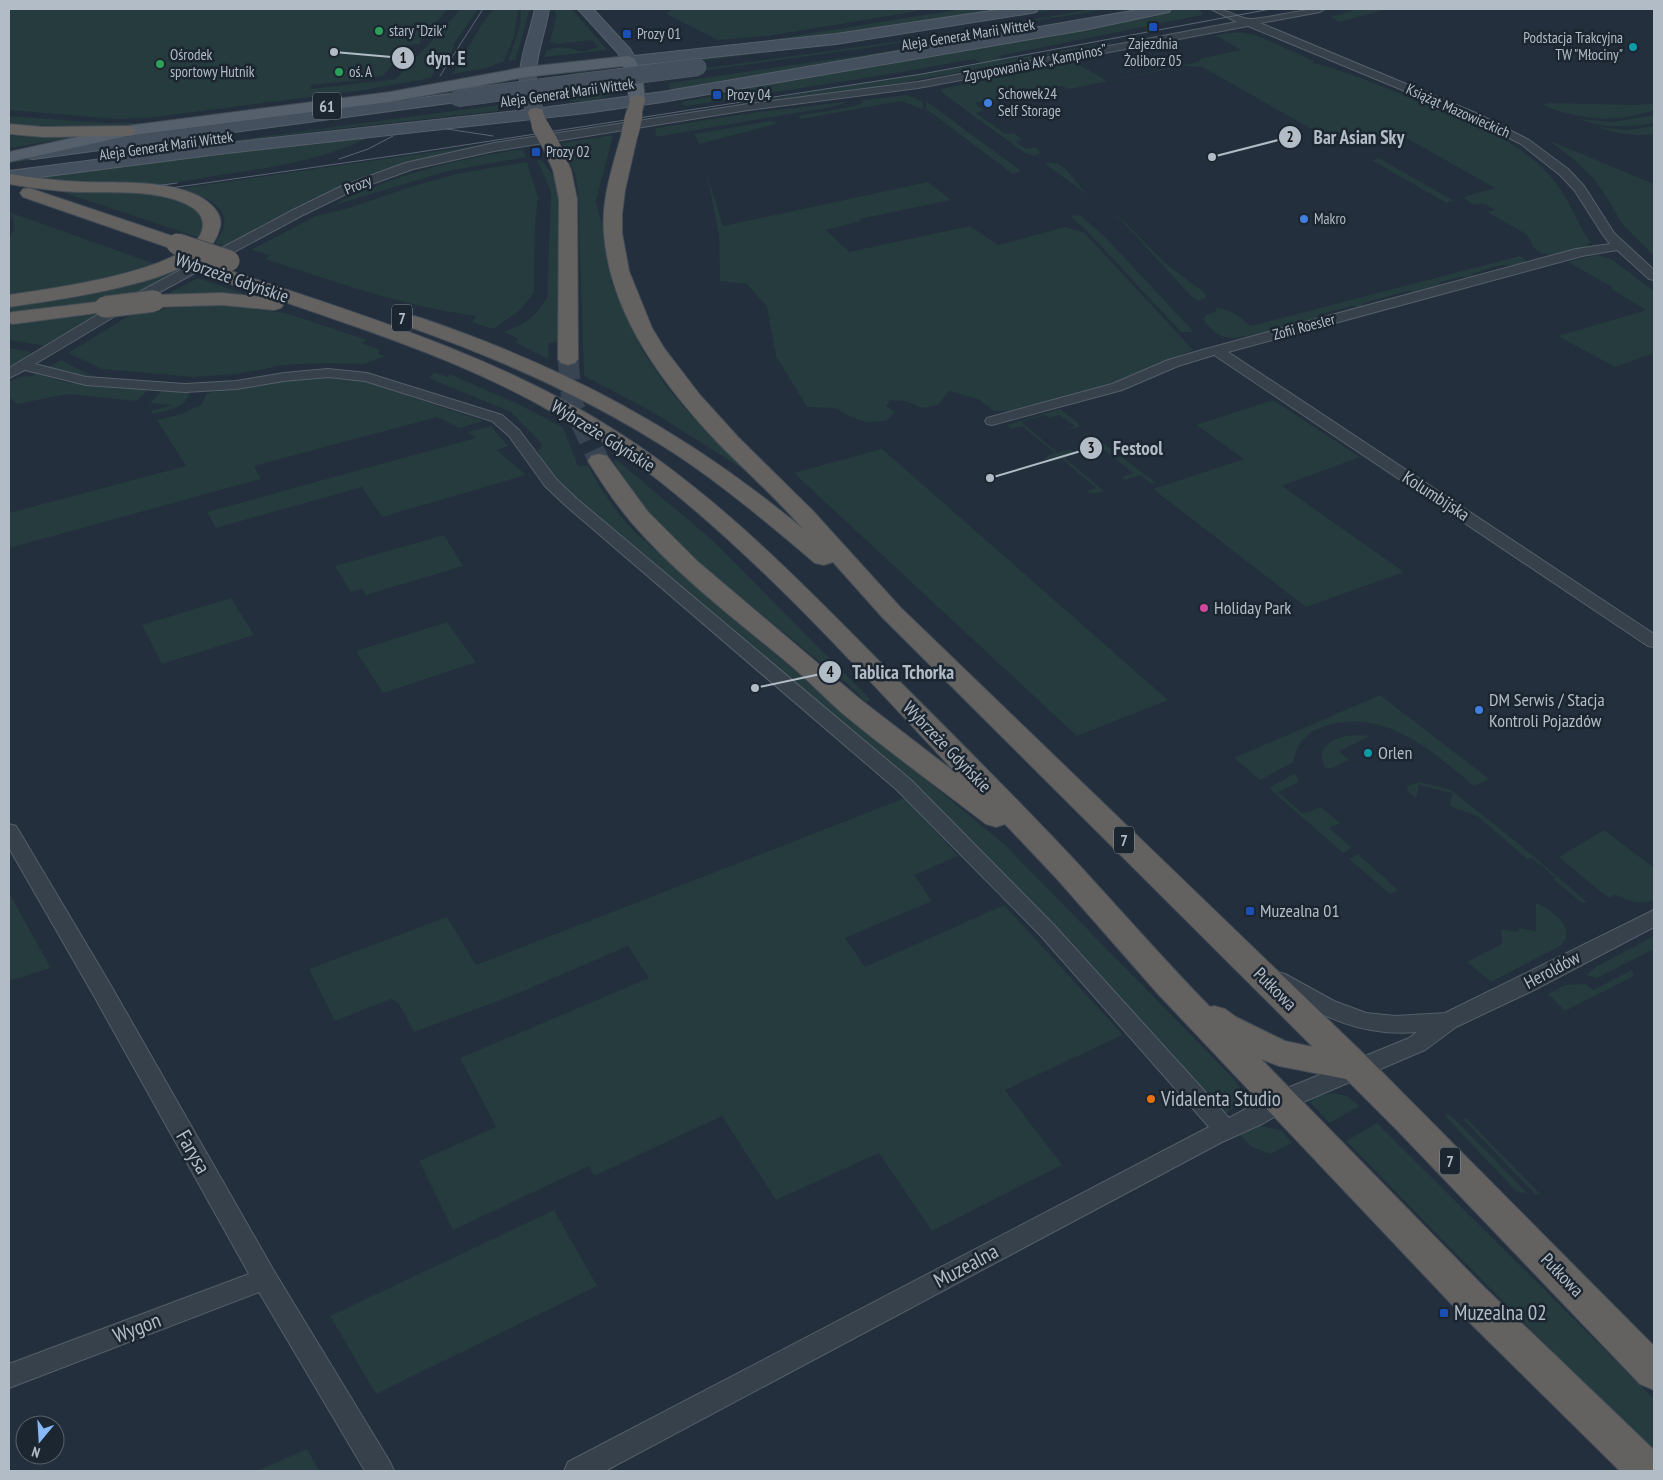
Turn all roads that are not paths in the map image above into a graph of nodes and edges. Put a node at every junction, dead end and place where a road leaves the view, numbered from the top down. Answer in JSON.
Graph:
{"nodes":[{"id":1,"x":542,"y":9,"type":"edge"},
{"id":2,"x":585,"y":9,"type":"edge"},
{"id":3,"x":1032,"y":9,"type":"edge"},
{"id":4,"x":1124,"y":9,"type":"edge"},
{"id":5,"x":1164,"y":9,"type":"edge"},
{"id":6,"x":1216,"y":9,"type":"edge"},
{"id":7,"x":1320,"y":9,"type":"edge"},
{"id":8,"x":1049,"y":14,"type":"dead end"},
{"id":9,"x":1247,"y":23,"type":"junction"},
{"id":10,"x":628,"y":61,"type":"junction"},
{"id":11,"x":700,"y":71,"type":"junction"},
{"id":12,"x":526,"y":72,"type":"junction"},
{"id":13,"x":460,"y":102,"type":"junction"},
{"id":14,"x":636,"y":107,"type":"junction"},
{"id":15,"x":748,"y":107,"type":"joint"},
{"id":16,"x":538,"y":120,"type":"junction"},
{"id":17,"x":9,"y":129,"type":"edge"},
{"id":18,"x":127,"y":131,"type":"junction"},
{"id":19,"x":9,"y":157,"type":"edge"},
{"id":20,"x":9,"y":167,"type":"edge"},
{"id":21,"x":14,"y":176,"type":"edge"},
{"id":22,"x":9,"y":186,"type":"edge"},
{"id":23,"x":17,"y":204,"type":"dead end"},
{"id":24,"x":1619,"y":246,"type":"junction"},
{"id":25,"x":220,"y":266,"type":"junction"},
{"id":26,"x":1654,"y":276,"type":"edge"},
{"id":27,"x":9,"y":301,"type":"edge"},
{"id":28,"x":9,"y":318,"type":"edge"},
{"id":29,"x":368,"y":325,"type":"junction"},
{"id":30,"x":1216,"y":351,"type":"junction"},
{"id":31,"x":568,"y":359,"type":"tunnel mouth"},
{"id":32,"x":17,"y":370,"type":"edge"},
{"id":33,"x":992,"y":421,"type":"dead end"},
{"id":34,"x":599,"y":461,"type":"tunnel mouth"},
{"id":35,"x":890,"y":612,"type":"junction"},
{"id":36,"x":1654,"y":642,"type":"edge"},
{"id":37,"x":9,"y":831,"type":"edge"},
{"id":38,"x":1069,"y":873,"type":"junction"},
{"id":39,"x":1654,"y":918,"type":"edge"},
{"id":40,"x":1254,"y":968,"type":"junction"},
{"id":41,"x":1170,"y":986,"type":"junction"},
{"id":42,"x":1448,"y":1021,"type":"junction"},
{"id":43,"x":1357,"y":1068,"type":"junction"},
{"id":44,"x":1281,"y":1101,"type":"junction"},
{"id":45,"x":1226,"y":1130,"type":"junction"},
{"id":46,"x":265,"y":1279,"type":"junction"},
{"id":47,"x":1654,"y":1372,"type":"edge"},
{"id":48,"x":9,"y":1376,"type":"edge"},
{"id":49,"x":380,"y":1471,"type":"edge"},
{"id":50,"x":578,"y":1471,"type":"edge"},
{"id":51,"x":1648,"y":1471,"type":"edge"}],
"edges":[{"from":1,"to":12,"type":"main road"},
{"from":2,"to":10,"type":"main road"},
{"from":3,"to":10,"type":"main road"},
{"from":4,"to":11,"type":"main road","name":"Aleja Generał Marii Wittek"},
{"from":5,"to":14,"type":"main road"},
{"from":6,"to":9,"type":"street","name":"Książąt Mazowieckich"},
{"from":7,"to":9,"type":"street","name":"Zgrupowania AK „Kampinos”"},
{"from":8,"to":11,"type":"main road","name":"Aleja Generał Marii Wittek"},
{"from":9,"to":15,"type":"street","name":"Zgrupowania AK „Kampinos”"},
{"from":9,"to":24,"type":"street","name":"Książąt Mazowieckich"},
{"from":10,"to":12,"type":"main road"},
{"from":10,"to":14,"type":"main road"},
{"from":11,"to":13,"type":"main road","name":"Aleja Generał Marii Wittek"},
{"from":12,"to":16,"type":"main road"},
{"from":12,"to":18,"type":"main road","number":"61"},
{"from":13,"to":19,"type":"main road","name":"Aleja Generał Marii Wittek"},
{"from":13,"to":20,"type":"main road","name":"Aleja Generał Marii Wittek"},
{"from":14,"to":16,"type":"main road"},
{"from":14,"to":35,"type":"highway","bridge":true},
{"from":15,"to":32,"type":"street","name":"Prozy"},
{"from":16,"to":21,"type":"main road","number":"61"},
{"from":16,"to":31,"type":"highway","bridge":true},
{"from":17,"to":18,"type":"highway"},
{"from":18,"to":19,"type":"main road","number":"61"},
{"from":21,"to":27,"type":"highway"},
{"from":22,"to":25,"type":"highway","name":"Wybrzeże Gdyńskie","number":"7","bridge":true},
{"from":23,"to":25,"type":"highway","name":"Wybrzeże Gdyńskie","number":"7"},
{"from":24,"to":26,"type":"street","name":"Książąt Mazowieckich"},
{"from":24,"to":30,"type":"street","name":"Zofii Roesler"},
{"from":25,"to":29,"type":"highway","name":"Wybrzeże Gdyńskie","number":"7"},
{"from":25,"to":35,"type":"highway","name":"Wybrzeże Gdyńskie","number":"7"},
{"from":28,"to":29,"type":"highway","bridge":true},
{"from":29,"to":38,"type":"highway","name":"Wybrzeże Gdyńskie","number":"7"},
{"from":30,"to":33,"type":"street","name":"Zofii Roesler"},
{"from":30,"to":36,"type":"street","name":"Kolumbijska"},
{"from":32,"to":45,"type":"street"},
{"from":34,"to":38,"type":"highway"},
{"from":35,"to":40,"type":"highway","name":"Pułkowa","number":"7"},
{"from":37,"to":46,"type":"street","name":"Farysa"},
{"from":38,"to":41,"type":"highway","number":"7"},
{"from":39,"to":42,"type":"street","name":"Heroldów"},
{"from":40,"to":42,"type":"street","name":"Heroldów"},
{"from":40,"to":43,"type":"highway","name":"Pułkowa","number":"7"},
{"from":41,"to":43,"type":"highway"},
{"from":41,"to":44,"type":"highway","number":"7"},
{"from":42,"to":43,"type":"street","name":"Heroldów"},
{"from":43,"to":44,"type":"street","name":"Muzealna"},
{"from":43,"to":47,"type":"highway","name":"Pułkowa","number":"7"},
{"from":44,"to":45,"type":"street","name":"Muzealna"},
{"from":44,"to":51,"type":"highway","number":"7"},
{"from":45,"to":50,"type":"street","name":"Muzealna"},
{"from":46,"to":48,"type":"street","name":"Wygon"},
{"from":46,"to":49,"type":"street","name":"Farysa"}]}
